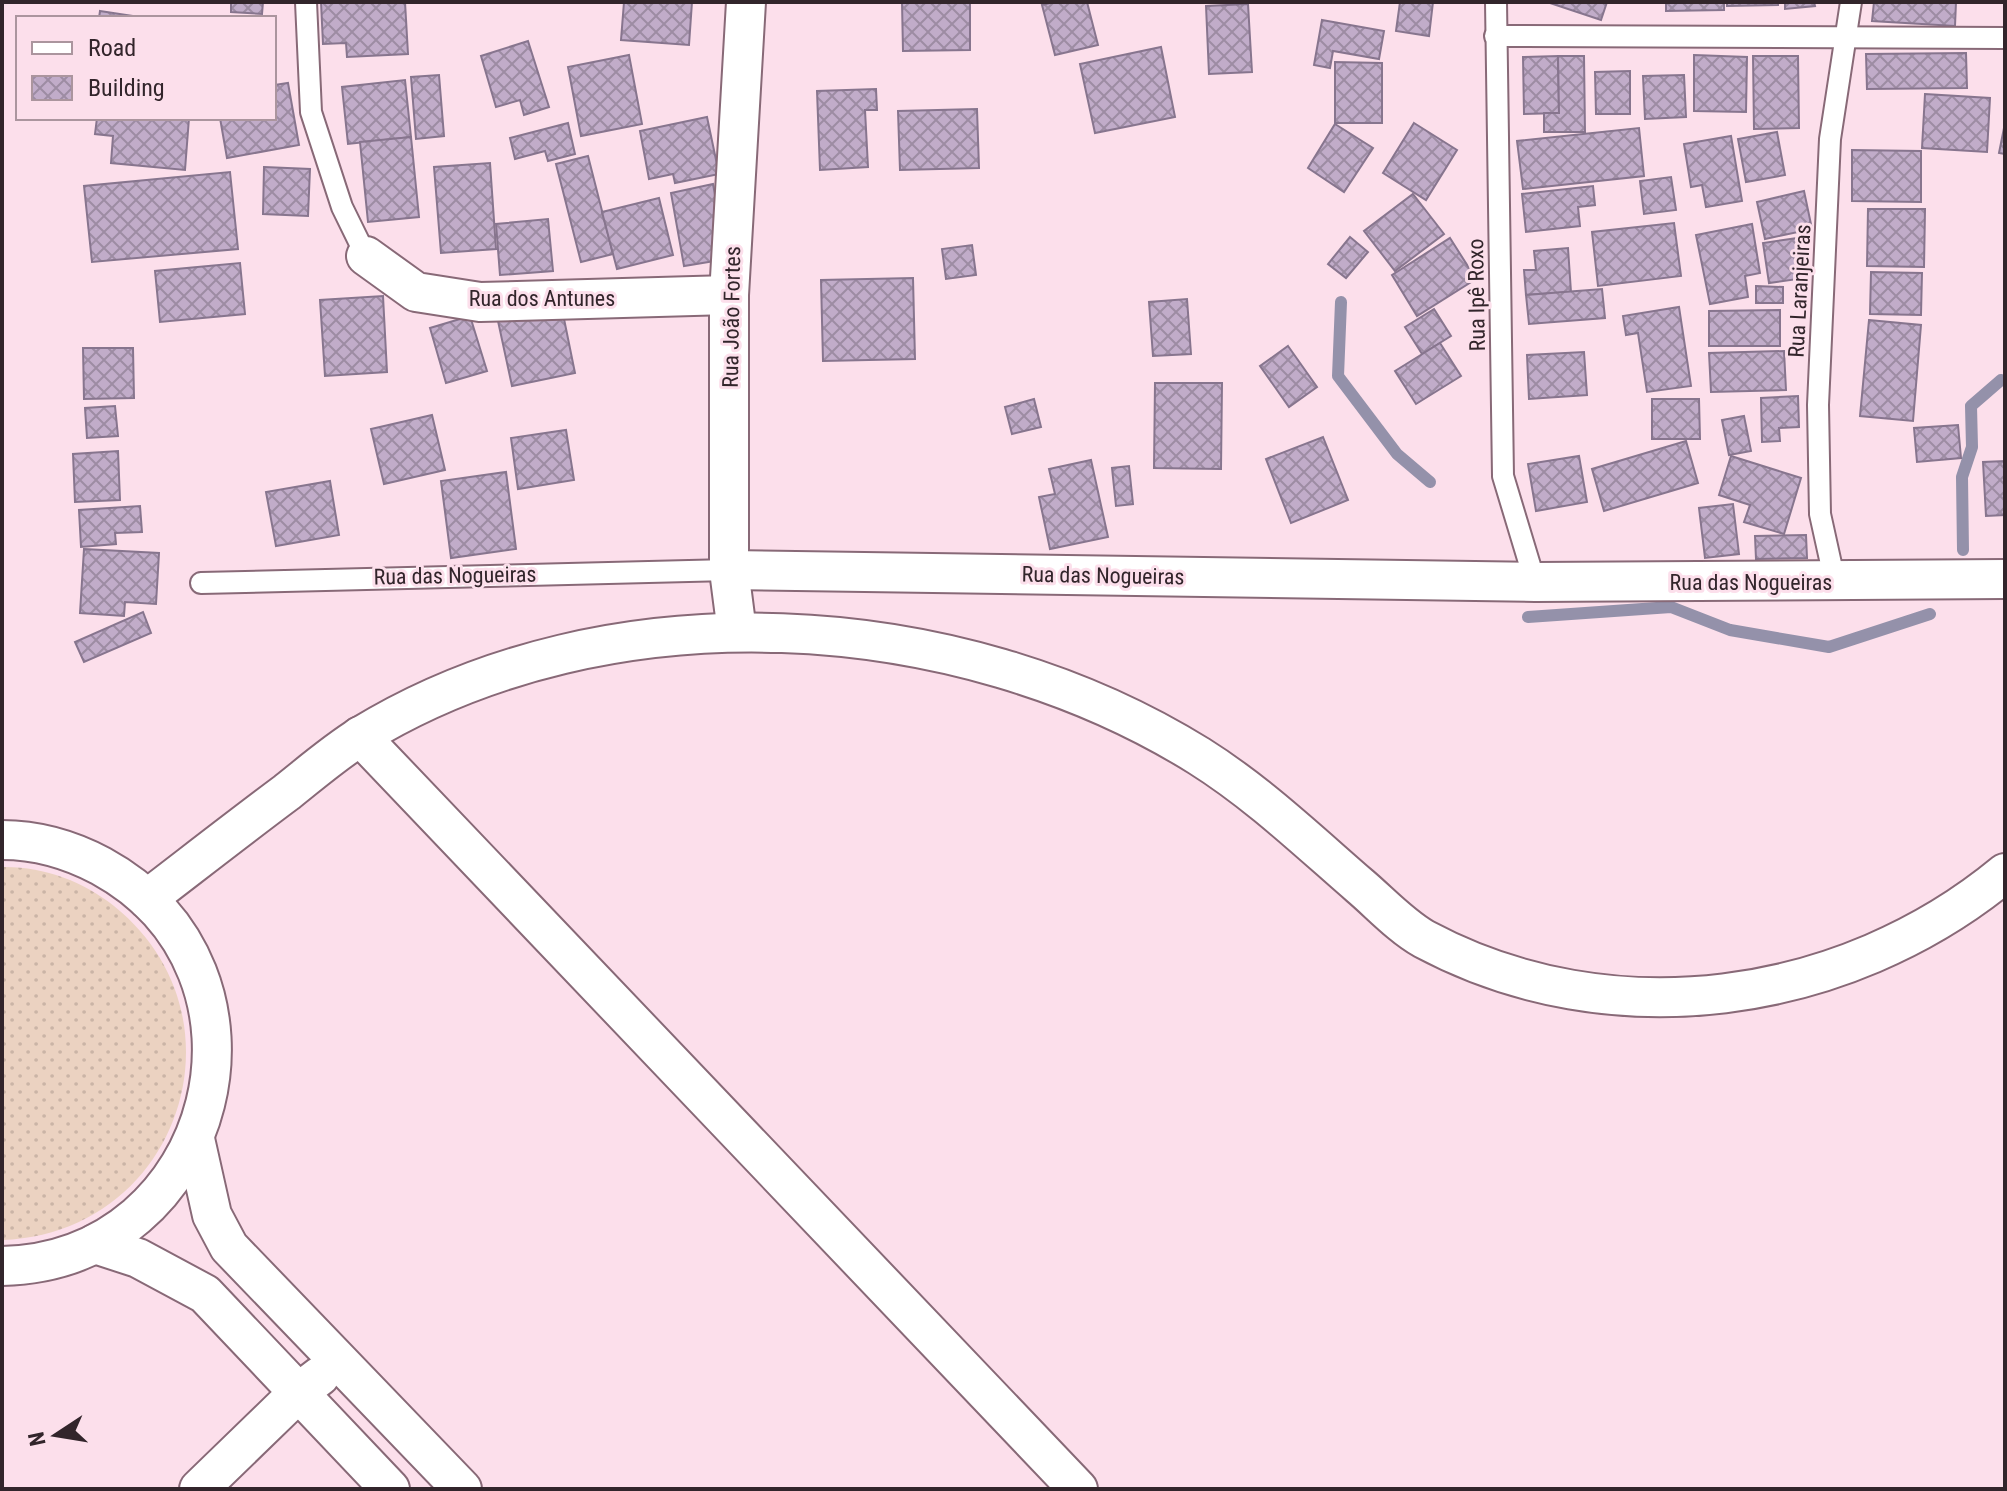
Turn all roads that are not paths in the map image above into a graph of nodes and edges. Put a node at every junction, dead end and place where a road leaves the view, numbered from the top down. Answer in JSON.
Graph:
{"nodes":[{"id":1,"x":306,"y":2,"type":"edge"},
{"id":2,"x":746,"y":2,"type":"edge"},
{"id":3,"x":1496,"y":2,"type":"edge"},
{"id":4,"x":1851,"y":2,"type":"edge"},
{"id":5,"x":1495,"y":36,"type":"junction"},
{"id":6,"x":1846,"y":37,"type":"junction"},
{"id":7,"x":2005,"y":38,"type":"edge"},
{"id":8,"x":366,"y":256,"type":"joint"},
{"id":9,"x":729,"y":295,"type":"junction"},
{"id":10,"x":729,"y":570,"type":"junction"},
{"id":11,"x":2005,"y":579,"type":"edge"},
{"id":12,"x":1535,"y":582,"type":"junction"},
{"id":13,"x":1835,"y":582,"type":"junction"},
{"id":14,"x":201,"y":583,"type":"dead end"},
{"id":15,"x":737,"y":632,"type":"junction"},
{"id":16,"x":360,"y":736,"type":"junction"},
{"id":17,"x":2,"y":840,"type":"edge"},
{"id":18,"x":2005,"y":873,"type":"edge"},
{"id":19,"x":147,"y":899,"type":"junction"},
{"id":20,"x":195,"y":1139,"type":"junction"},
{"id":21,"x":95,"y":1244,"type":"junction"},
{"id":22,"x":2,"y":1266,"type":"edge"},
{"id":23,"x":339,"y":1363,"type":"junction"},
{"id":24,"x":299,"y":1392,"type":"junction"},
{"id":25,"x":199,"y":1489,"type":"edge"},
{"id":26,"x":390,"y":1489,"type":"edge"},
{"id":27,"x":462,"y":1489,"type":"edge"},
{"id":28,"x":1078,"y":1489,"type":"edge"}],
"edges":[{"from":1,"to":8,"type":"lane"},
{"from":2,"to":9,"type":"street","name":"Rua João Fortes"},
{"from":3,"to":5,"type":"lane","name":"Rua Ipê Roxo"},
{"from":4,"to":6,"type":"lane","name":"Rua Laranjeiras"},
{"from":5,"to":6,"type":"lane"},
{"from":5,"to":12,"type":"lane","name":"Rua Ipê Roxo"},
{"from":6,"to":7,"type":"lane"},
{"from":6,"to":13,"type":"lane","name":"Rua Laranjeiras"},
{"from":8,"to":9,"type":"street","name":"Rua dos Antunes"},
{"from":9,"to":10,"type":"street","name":"Rua João Fortes"},
{"from":10,"to":12,"type":"street","name":"Rua das Nogueiras"},
{"from":10,"to":14,"type":"lane","name":"Rua das Nogueiras"},
{"from":10,"to":15,"type":"street","name":"Rua João Fortes"},
{"from":11,"to":13,"type":"street","name":"Rua das Nogueiras"},
{"from":12,"to":13,"type":"street","name":"Rua das Nogueiras"},
{"from":15,"to":16,"type":"street"},
{"from":15,"to":18,"type":"street"},
{"from":16,"to":19,"type":"street"},
{"from":16,"to":28,"type":"street"},
{"from":17,"to":19,"type":"street"},
{"from":19,"to":20,"type":"street"},
{"from":20,"to":21,"type":"street"},
{"from":20,"to":23,"type":"street"},
{"from":21,"to":22,"type":"street"},
{"from":21,"to":24,"type":"street"},
{"from":23,"to":24,"type":"street"},
{"from":23,"to":27,"type":"street"},
{"from":24,"to":25,"type":"street"},
{"from":24,"to":26,"type":"street"}]}
